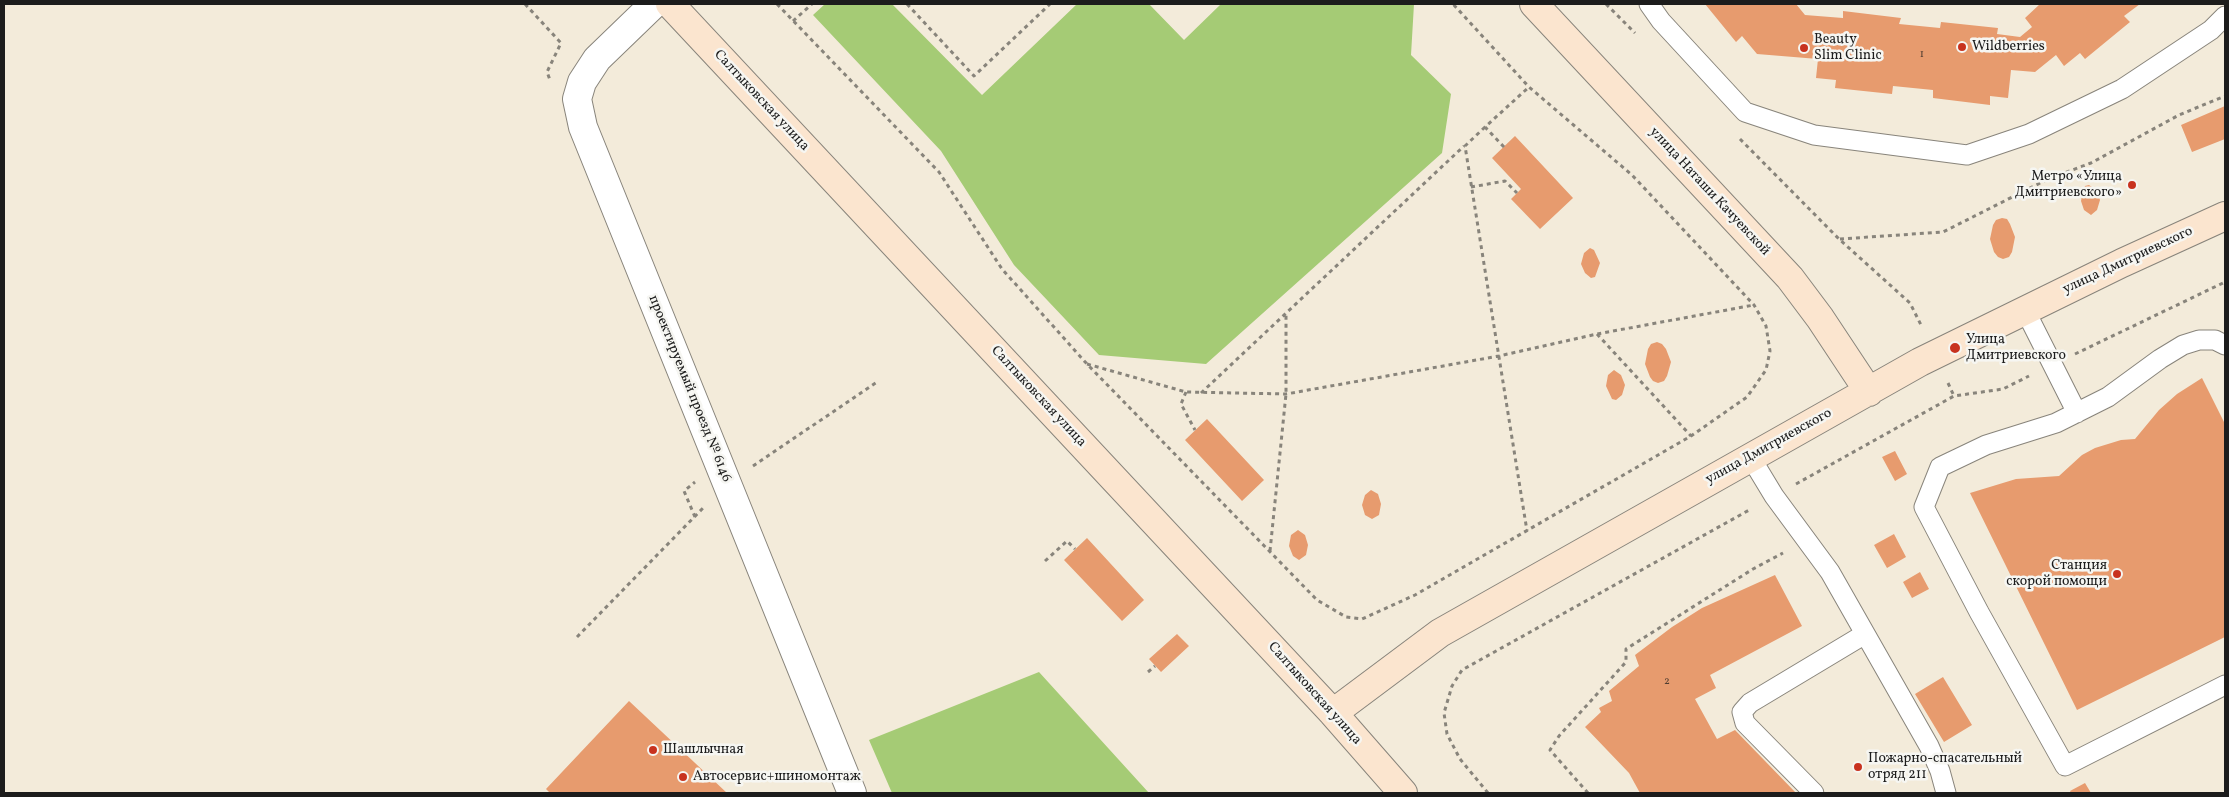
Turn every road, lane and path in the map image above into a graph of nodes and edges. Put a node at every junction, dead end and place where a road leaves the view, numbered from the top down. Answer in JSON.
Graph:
{"nodes":[{"id":1,"x":525,"y":4,"type":"edge"},
{"id":2,"x":654,"y":4,"type":"edge"},
{"id":3,"x":670,"y":4,"type":"edge"},
{"id":4,"x":777,"y":4,"type":"edge"},
{"id":5,"x":812,"y":4,"type":"edge"},
{"id":6,"x":907,"y":4,"type":"edge"},
{"id":7,"x":1050,"y":4,"type":"edge"},
{"id":8,"x":1453,"y":4,"type":"edge"},
{"id":9,"x":1534,"y":4,"type":"edge"},
{"id":10,"x":1649,"y":4,"type":"edge"},
{"id":11,"x":2225,"y":16,"type":"edge"},
{"id":12,"x":793,"y":22,"type":"junction"},
{"id":13,"x":561,"y":43,"type":"dead end"},
{"id":14,"x":1529,"y":87,"type":"junction"},
{"id":15,"x":2225,"y":96,"type":"edge"},
{"id":16,"x":1485,"y":127,"type":"junction"},
{"id":17,"x":1465,"y":146,"type":"junction"},
{"id":18,"x":1504,"y":147,"type":"dead end"},
{"id":19,"x":1471,"y":187,"type":"junction"},
{"id":20,"x":1517,"y":193,"type":"dead end"},
{"id":21,"x":2225,"y":216,"type":"edge"},
{"id":22,"x":2225,"y":282,"type":"edge"},
{"id":23,"x":1754,"y":305,"type":"junction"},
{"id":24,"x":2025,"y":310,"type":"junction"},
{"id":25,"x":1286,"y":314,"type":"junction"},
{"id":26,"x":1597,"y":334,"type":"junction"},
{"id":27,"x":2225,"y":344,"type":"edge"},
{"id":28,"x":1935,"y":355,"type":"junction"},
{"id":29,"x":1499,"y":356,"type":"junction"},
{"id":30,"x":1087,"y":364,"type":"junction"},
{"id":31,"x":2052,"y":364,"type":"junction"},
{"id":32,"x":1186,"y":392,"type":"junction"},
{"id":33,"x":1868,"y":392,"type":"junction"},
{"id":34,"x":1201,"y":394,"type":"junction"},
{"id":35,"x":1286,"y":394,"type":"junction"},
{"id":36,"x":1954,"y":396,"type":"junction"},
{"id":37,"x":2077,"y":412,"type":"junction"},
{"id":38,"x":1195,"y":430,"type":"dead end"},
{"id":39,"x":1691,"y":436,"type":"junction"},
{"id":40,"x":1751,"y":458,"type":"junction"},
{"id":41,"x":1774,"y":496,"type":"junction"},
{"id":42,"x":1527,"y":531,"type":"junction"},
{"id":43,"x":1808,"y":541,"type":"junction"},
{"id":44,"x":1075,"y":549,"type":"dead end"},
{"id":45,"x":1270,"y":551,"type":"junction"},
{"id":46,"x":1045,"y":561,"type":"dead end"},
{"id":47,"x":1865,"y":634,"type":"junction"},
{"id":48,"x":1155,"y":666,"type":"dead end"},
{"id":49,"x":1148,"y":672,"type":"dead end"},
{"id":50,"x":2225,"y":685,"type":"edge"},
{"id":51,"x":1333,"y":713,"type":"junction"},
{"id":52,"x":852,"y":793,"type":"edge"},
{"id":53,"x":1403,"y":793,"type":"edge"},
{"id":54,"x":1488,"y":793,"type":"edge"},
{"id":55,"x":1588,"y":793,"type":"edge"},
{"id":56,"x":1814,"y":793,"type":"edge"},
{"id":57,"x":1946,"y":793,"type":"edge"}],
"edges":[{"from":1,"to":13,"type":"path"},
{"from":2,"to":52,"type":"street","name":"проектируемый проезд № 6146"},
{"from":3,"to":51,"type":"street","name":"Салтыковская улица"},
{"from":4,"to":12,"type":"path"},
{"from":5,"to":12,"type":"path"},
{"from":6,"to":7,"type":"path"},
{"from":8,"to":14,"type":"path"},
{"from":9,"to":33,"type":"street","name":"улица Наташи Качуевской"},
{"from":10,"to":11,"type":"lane"},
{"from":12,"to":30,"type":"path"},
{"from":14,"to":16,"type":"path"},
{"from":14,"to":23,"type":"path"},
{"from":15,"to":28,"type":"path"},
{"from":16,"to":17,"type":"path"},
{"from":16,"to":18,"type":"path"},
{"from":17,"to":19,"type":"path"},
{"from":17,"to":25,"type":"path"},
{"from":19,"to":20,"type":"path"},
{"from":19,"to":29,"type":"path"},
{"from":21,"to":24,"type":"street","name":"улица Дмитриевского"},
{"from":22,"to":31,"type":"path"},
{"from":23,"to":26,"type":"path"},
{"from":23,"to":39,"type":"path"},
{"from":24,"to":28,"type":"street","name":"улица Дмитриевского"},
{"from":24,"to":31,"type":"lane"},
{"from":25,"to":34,"type":"path"},
{"from":25,"to":35,"type":"path"},
{"from":26,"to":29,"type":"path"},
{"from":26,"to":39,"type":"path"},
{"from":27,"to":37,"type":"lane"},
{"from":28,"to":33,"type":"street","name":"улица Дмитриевского"},
{"from":28,"to":36,"type":"path"},
{"from":29,"to":35,"type":"path"},
{"from":29,"to":42,"type":"path"},
{"from":30,"to":32,"type":"path"},
{"from":30,"to":45,"type":"path"},
{"from":31,"to":36,"type":"path"},
{"from":31,"to":37,"type":"lane"},
{"from":32,"to":34,"type":"path"},
{"from":32,"to":38,"type":"path"},
{"from":33,"to":40,"type":"street","name":"улица Дмитриевского"},
{"from":34,"to":35,"type":"path"},
{"from":35,"to":45,"type":"path"},
{"from":36,"to":41,"type":"path"},
{"from":37,"to":50,"type":"lane"},
{"from":39,"to":42,"type":"path"},
{"from":40,"to":41,"type":"lane"},
{"from":40,"to":51,"type":"street","name":"улица Дмитриевского"},
{"from":41,"to":43,"type":"lane"},
{"from":41,"to":54,"type":"path"},
{"from":42,"to":45,"type":"path"},
{"from":43,"to":47,"type":"lane"},
{"from":43,"to":55,"type":"path"},
{"from":44,"to":46,"type":"path"},
{"from":47,"to":56,"type":"lane"},
{"from":47,"to":57,"type":"lane"},
{"from":48,"to":49,"type":"path"},
{"from":51,"to":53,"type":"street","name":"Салтыковская улица"}]}
